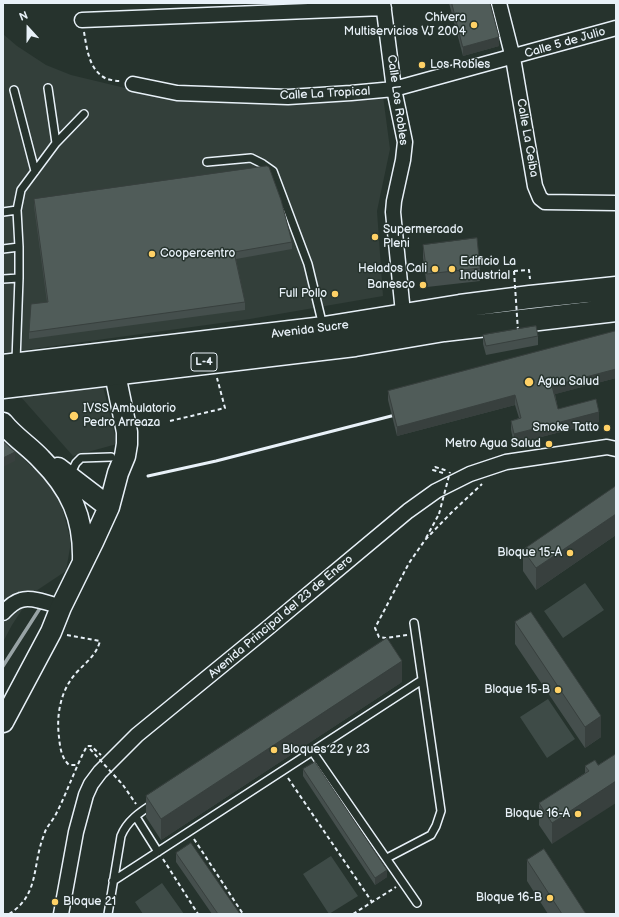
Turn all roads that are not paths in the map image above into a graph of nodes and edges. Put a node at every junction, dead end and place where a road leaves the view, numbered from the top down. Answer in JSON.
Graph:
{"nodes":[{"id":1,"x":499,"y":3,"type":"edge"},
{"id":2,"x":383,"y":5,"type":"edge"},
{"id":3,"x":82,"y":20,"type":"road end"},
{"id":4,"x":616,"y":28,"type":"edge"},
{"id":5,"x":513,"y":58,"type":"junction"},
{"id":6,"x":133,"y":84,"type":"road end"},
{"id":7,"x":48,"y":88,"type":"dead end"},
{"id":8,"x":394,"y":89,"type":"junction"},
{"id":9,"x":14,"y":90,"type":"dead end"},
{"id":10,"x":84,"y":114,"type":"dead end"},
{"id":11,"x":56,"y":143,"type":"junction"},
{"id":12,"x":207,"y":162,"type":"dead end"},
{"id":13,"x":35,"y":171,"type":"junction"},
{"id":14,"x":616,"y":203,"type":"edge"},
{"id":15,"x":17,"y":210,"type":"junction"},
{"id":16,"x":3,"y":212,"type":"edge"},
{"id":17,"x":19,"y":247,"type":"junction"},
{"id":18,"x":3,"y":249,"type":"edge"},
{"id":19,"x":3,"y":278,"type":"edge"},
{"id":20,"x":19,"y":278,"type":"junction"},
{"id":21,"x":616,"y":288,"type":"edge"},
{"id":22,"x":616,"y":310,"type":"edge"},
{"id":23,"x":404,"y":326,"type":"junction"},
{"id":24,"x":324,"y":328,"type":"junction"},
{"id":25,"x":9,"y":365,"type":"edge"},
{"id":26,"x":115,"y":374,"type":"junction"},
{"id":27,"x":3,"y":387,"type":"edge"},
{"id":28,"x":3,"y":423,"type":"edge"},
{"id":29,"x":616,"y":448,"type":"edge"},
{"id":30,"x":111,"y":457,"type":"dead end"},
{"id":31,"x":41,"y":459,"type":"junction"},
{"id":32,"x":70,"y":477,"type":"junction"},
{"id":33,"x":75,"y":507,"type":"junction"},
{"id":34,"x":106,"y":513,"type":"junction"},
{"id":35,"x":83,"y":561,"type":"junction"},
{"id":36,"x":61,"y":607,"type":"junction"},
{"id":37,"x":3,"y":613,"type":"edge"},
{"id":38,"x":414,"y":623,"type":"dead end"},
{"id":39,"x":422,"y":680,"type":"junction"},
{"id":40,"x":3,"y":722,"type":"edge"},
{"id":41,"x":312,"y":752,"type":"junction"},
{"id":42,"x":161,"y":798,"type":"edge"},
{"id":43,"x":136,"y":817,"type":"junction"},
{"id":44,"x":158,"y":852,"type":"junction"},
{"id":45,"x":387,"y":858,"type":"junction"},
{"id":46,"x":113,"y":881,"type":"junction"},
{"id":47,"x":417,"y":903,"type":"dead end"},
{"id":48,"x":61,"y":914,"type":"edge"},
{"id":49,"x":108,"y":914,"type":"edge"}],
"edges":[{"from":1,"to":5,"type":"street","name":"Calle La Ceiba"},
{"from":2,"to":3,"type":"street"},
{"from":2,"to":8,"type":"street","name":"Calle Los Robles"},
{"from":4,"to":5,"type":"street","name":"Calle 5 de Julio"},
{"from":5,"to":8,"type":"street","name":"Calle La Tropical"},
{"from":5,"to":14,"type":"street","name":"Calle La Ceiba"},
{"from":6,"to":8,"type":"street","name":"Calle La Tropical"},
{"from":7,"to":11,"type":"lane"},
{"from":8,"to":23,"type":"street","name":"Calle Los Robles"},
{"from":9,"to":13,"type":"lane"},
{"from":10,"to":11,"type":"lane"},
{"from":11,"to":13,"type":"lane"},
{"from":12,"to":24,"type":"lane"},
{"from":13,"to":15,"type":"lane"},
{"from":15,"to":16,"type":"lane"},
{"from":15,"to":17,"type":"lane"},
{"from":17,"to":18,"type":"lane"},
{"from":17,"to":20,"type":"lane"},
{"from":19,"to":20,"type":"lane"},
{"from":20,"to":25,"type":"lane"},
{"from":21,"to":23,"type":"main road","name":"Avenida Sucre","number":"L-4"},
{"from":22,"to":23,"type":"main road","name":"Avenida Sucre","number":"L-4"},
{"from":23,"to":24,"type":"main road","name":"Avenida Sucre","number":"L-4"},
{"from":23,"to":26,"type":"main road","name":"Avenida Sucre","number":"L-4"},
{"from":24,"to":25,"type":"main road","name":"Avenida Sucre","number":"L-4"},
{"from":26,"to":27,"type":"main road","name":"Avenida Sucre","number":"L-4"},
{"from":26,"to":34,"type":"street"},
{"from":28,"to":31,"type":"street"},
{"from":29,"to":48,"type":"street","name":"Avenida Principal del 23 de Enero"},
{"from":30,"to":32,"type":"lane"},
{"from":31,"to":32,"type":"street"},
{"from":31,"to":33,"type":"street"},
{"from":32,"to":34,"type":"street"},
{"from":33,"to":34,"type":"street"},
{"from":33,"to":35,"type":"street"},
{"from":34,"to":35,"type":"street"},
{"from":35,"to":36,"type":"street"},
{"from":36,"to":37,"type":"street"},
{"from":36,"to":40,"type":"street"},
{"from":38,"to":39,"type":"lane"},
{"from":39,"to":41,"type":"lane"},
{"from":39,"to":45,"type":"lane"},
{"from":41,"to":44,"type":"lane"},
{"from":41,"to":45,"type":"lane"},
{"from":42,"to":43,"type":"lane"},
{"from":43,"to":44,"type":"lane"},
{"from":43,"to":46,"type":"lane"},
{"from":44,"to":46,"type":"lane"},
{"from":45,"to":47,"type":"lane"},
{"from":46,"to":49,"type":"lane"}]}
